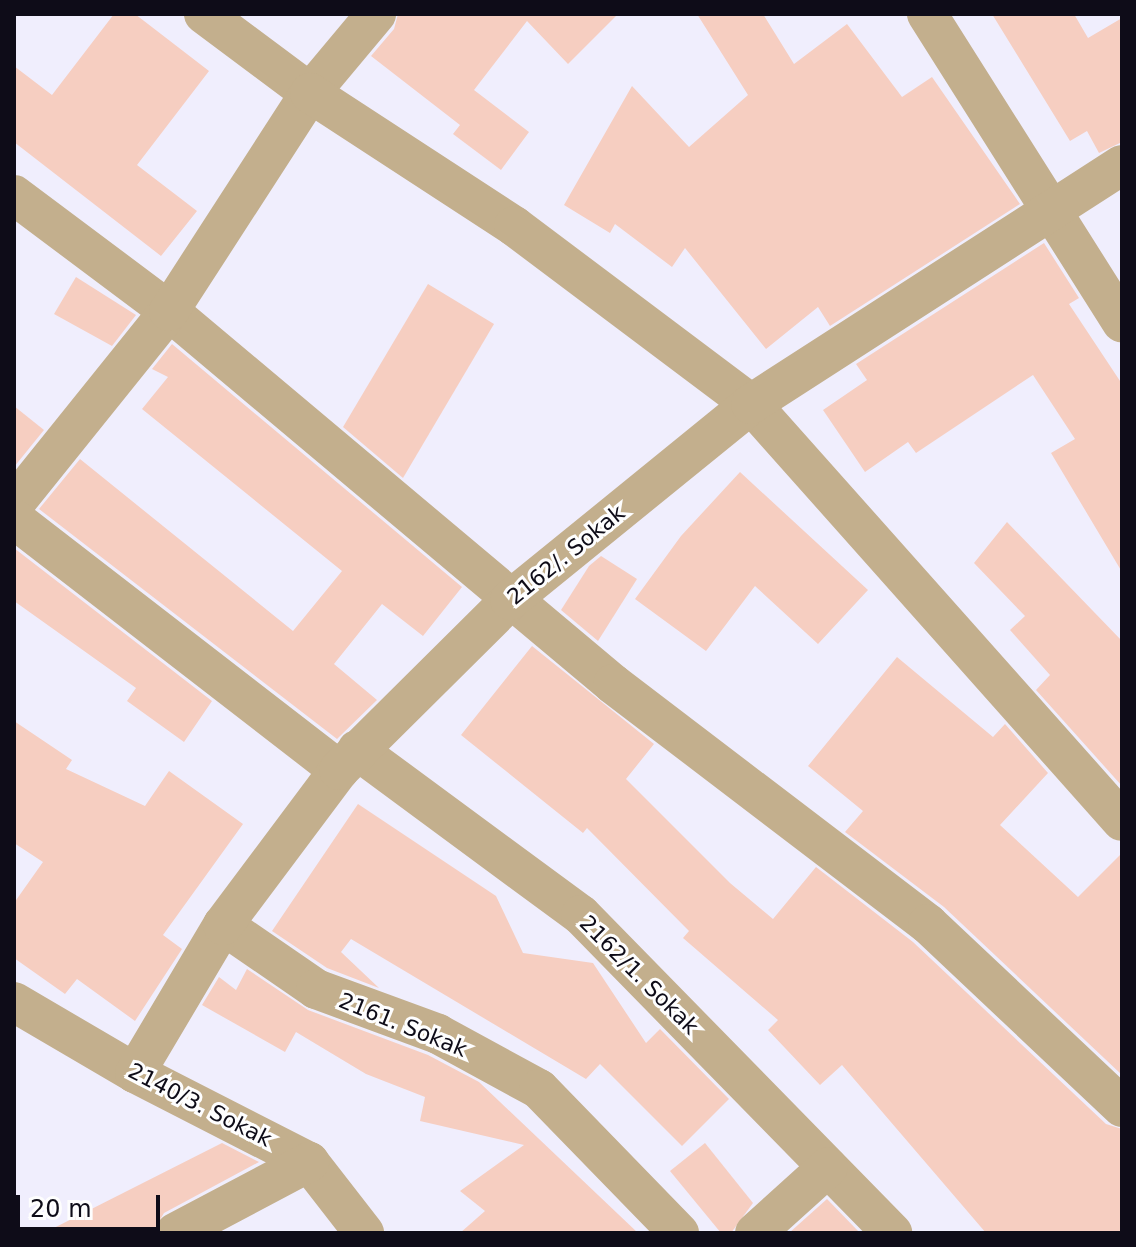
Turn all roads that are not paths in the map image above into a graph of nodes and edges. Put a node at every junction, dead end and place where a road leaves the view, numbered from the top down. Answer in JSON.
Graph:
{"nodes":[{"id":1,"x":204,"y":14,"type":"edge"},
{"id":2,"x":376,"y":14,"type":"edge"},
{"id":3,"x":927,"y":14,"type":"edge"},
{"id":4,"x":310,"y":93,"type":"junction"},
{"id":5,"x":1122,"y":165,"type":"edge"},
{"id":6,"x":14,"y":195,"type":"edge"},
{"id":7,"x":1051,"y":211,"type":"junction"},
{"id":8,"x":169,"y":311,"type":"junction"},
{"id":9,"x":1122,"y":323,"type":"edge"},
{"id":10,"x":751,"y":404,"type":"junction"},
{"id":11,"x":14,"y":504,"type":"edge"},
{"id":12,"x":14,"y":519,"type":"edge"},
{"id":13,"x":510,"y":600,"type":"junction"},
{"id":14,"x":348,"y":760,"type":"junction"},
{"id":15,"x":1122,"y":821,"type":"edge"},
{"id":16,"x":223,"y":925,"type":"junction"},
{"id":17,"x":14,"y":1002,"type":"edge"},
{"id":18,"x":135,"y":1073,"type":"junction"},
{"id":19,"x":1122,"y":1107,"type":"edge"},
{"id":20,"x":309,"y":1162,"type":"junction"},
{"id":21,"x":828,"y":1167,"type":"junction"},
{"id":22,"x":175,"y":1233,"type":"edge"},
{"id":23,"x":364,"y":1233,"type":"edge"},
{"id":24,"x":679,"y":1233,"type":"edge"},
{"id":25,"x":755,"y":1233,"type":"edge"},
{"id":26,"x":892,"y":1233,"type":"edge"}],
"edges":[{"from":1,"to":4,"type":"street"},
{"from":2,"to":4,"type":"street"},
{"from":3,"to":7,"type":"street"},
{"from":4,"to":8,"type":"street"},
{"from":4,"to":10,"type":"street"},
{"from":5,"to":7,"type":"street","name":"2162/. Sokak"},
{"from":6,"to":8,"type":"street"},
{"from":7,"to":9,"type":"street"},
{"from":7,"to":10,"type":"street","name":"2162/. Sokak"},
{"from":8,"to":11,"type":"street"},
{"from":8,"to":13,"type":"street"},
{"from":10,"to":13,"type":"street","name":"2162/. Sokak"},
{"from":10,"to":15,"type":"street"},
{"from":12,"to":14,"type":"street","name":"2162/1. Sokak"},
{"from":13,"to":14,"type":"street","name":"2162/. Sokak"},
{"from":13,"to":19,"type":"street"},
{"from":14,"to":16,"type":"street","name":"2162/. Sokak"},
{"from":14,"to":21,"type":"street","name":"2162/1. Sokak"},
{"from":16,"to":18,"type":"street","name":"2162/. Sokak"},
{"from":16,"to":24,"type":"street","name":"2161. Sokak"},
{"from":17,"to":18,"type":"street","name":"2140/3. Sokak"},
{"from":18,"to":20,"type":"street","name":"2140/3. Sokak"},
{"from":20,"to":22,"type":"street"},
{"from":20,"to":23,"type":"street","name":"2140/3. Sokak"},
{"from":21,"to":25,"type":"street"},
{"from":21,"to":26,"type":"street","name":"2162/1. Sokak"}]}
